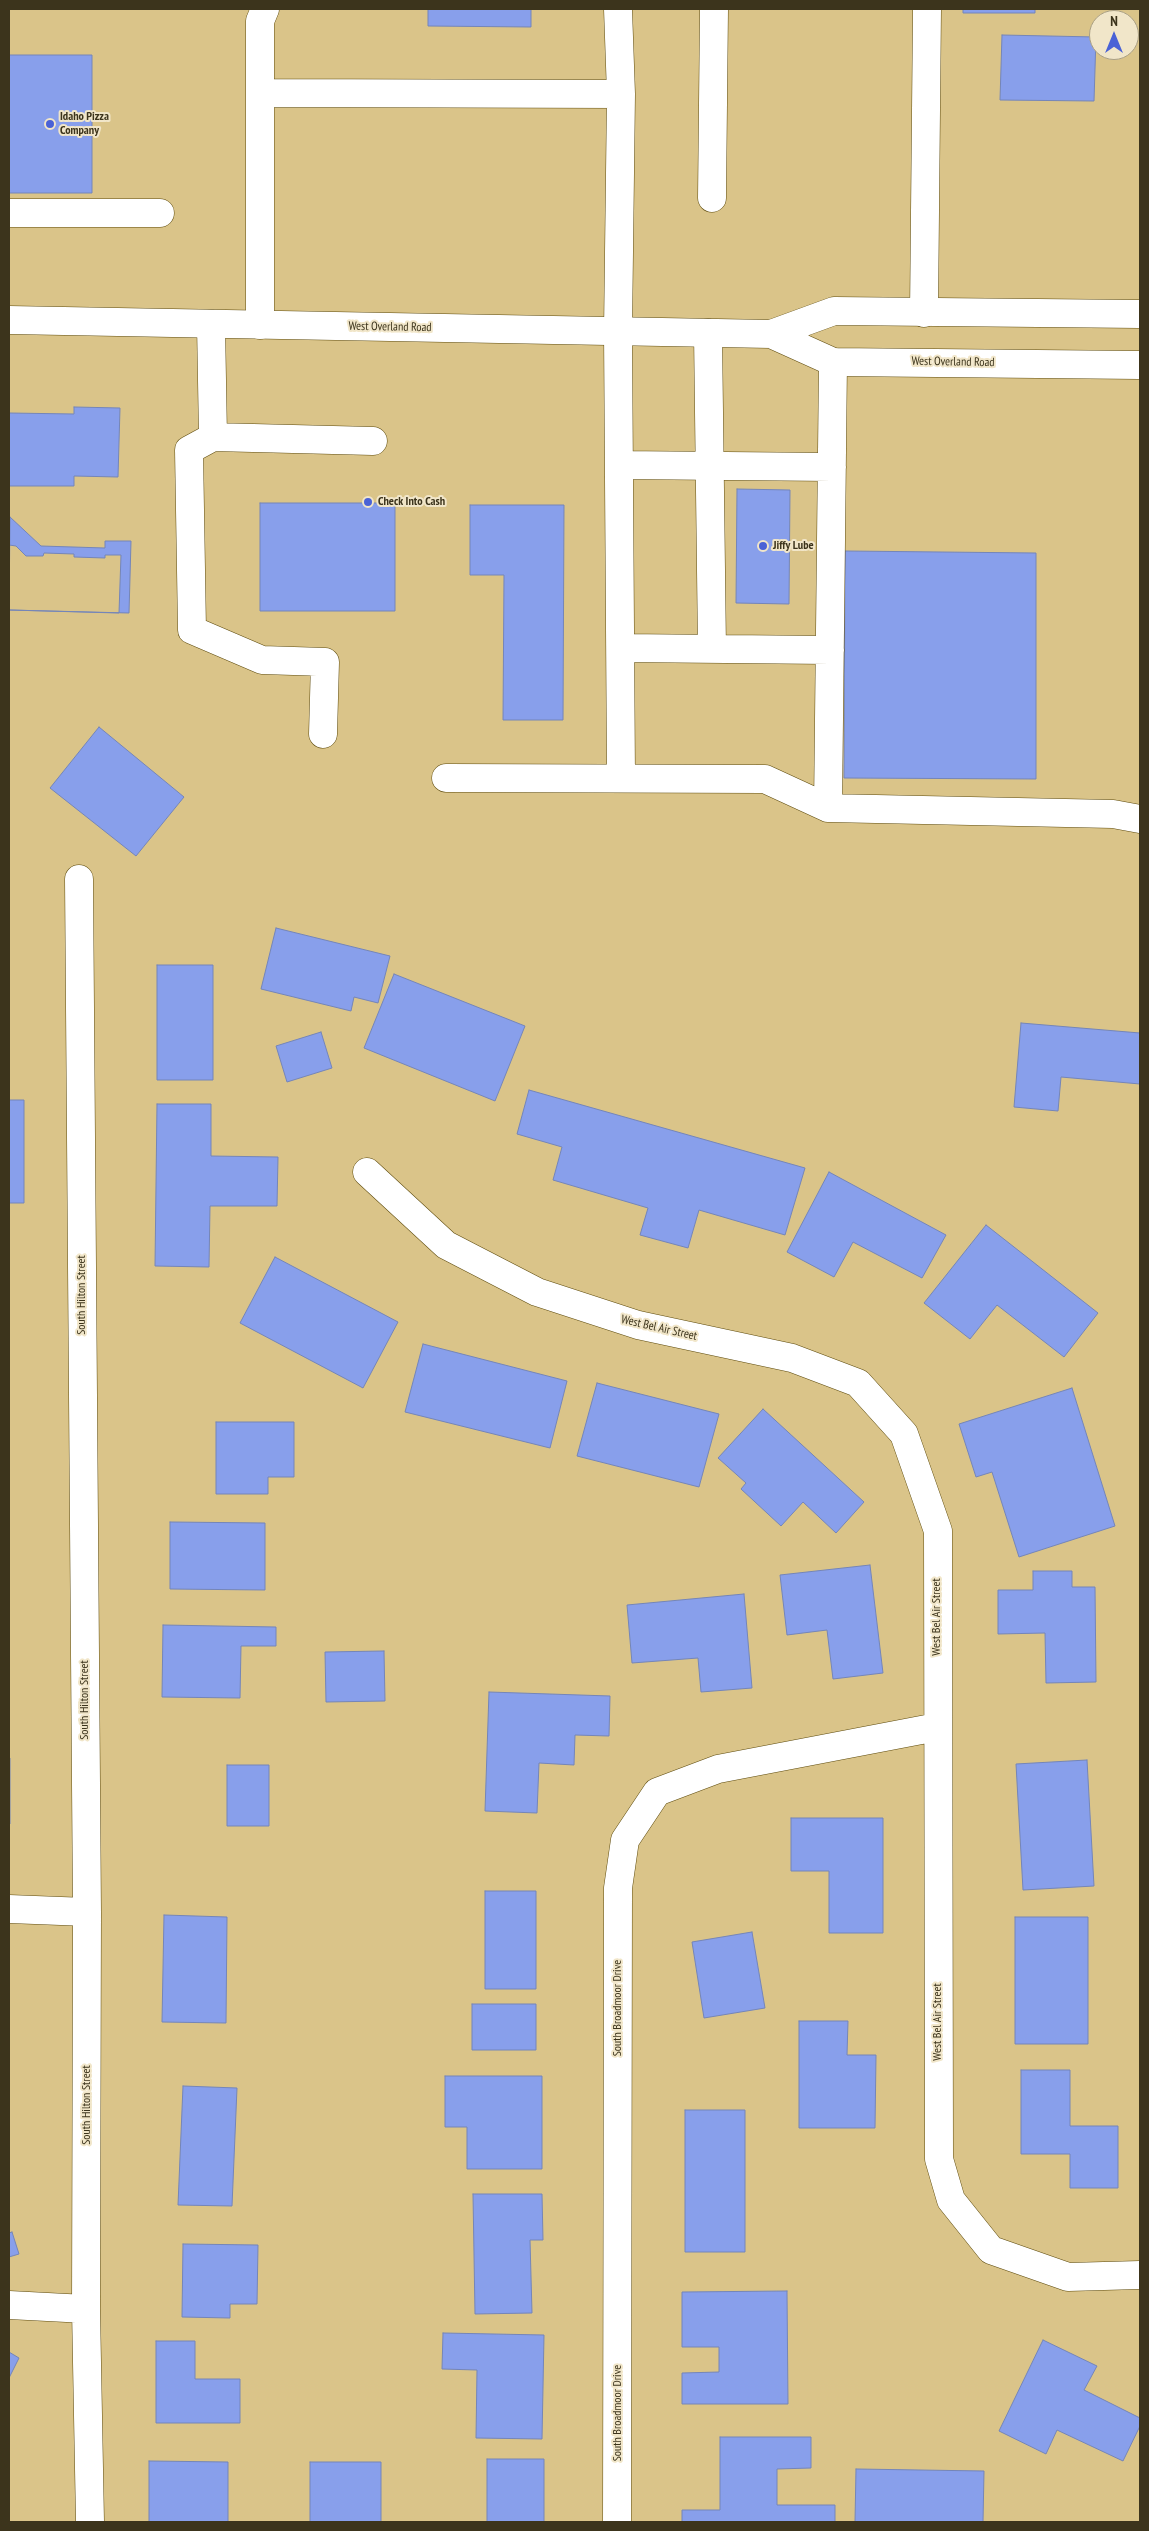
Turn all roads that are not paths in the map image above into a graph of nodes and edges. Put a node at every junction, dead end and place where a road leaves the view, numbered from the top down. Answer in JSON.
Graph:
{"nodes":[{"id":1,"x":265,"y":9,"type":"edge"},
{"id":2,"x":618,"y":9,"type":"edge"},
{"id":3,"x":714,"y":9,"type":"edge"},
{"id":4,"x":927,"y":9,"type":"edge"},
{"id":5,"x":260,"y":93,"type":"junction"},
{"id":6,"x":622,"y":94,"type":"junction"},
{"id":7,"x":712,"y":198,"type":"dead end"},
{"id":8,"x":9,"y":213,"type":"edge"},
{"id":9,"x":160,"y":213,"type":"dead end"},
{"id":10,"x":924,"y":312,"type":"junction"},
{"id":11,"x":1140,"y":314,"type":"edge"},
{"id":12,"x":9,"y":320,"type":"edge"},
{"id":13,"x":211,"y":324,"type":"junction"},
{"id":14,"x":260,"y":325,"type":"junction"},
{"id":15,"x":618,"y":331,"type":"junction"},
{"id":16,"x":708,"y":333,"type":"junction"},
{"id":17,"x":771,"y":334,"type":"junction"},
{"id":18,"x":833,"y":362,"type":"junction"},
{"id":19,"x":1140,"y":365,"type":"edge"},
{"id":20,"x":213,"y":437,"type":"junction"},
{"id":21,"x":373,"y":441,"type":"dead end"},
{"id":22,"x":619,"y":465,"type":"junction"},
{"id":23,"x":710,"y":466,"type":"junction"},
{"id":24,"x":832,"y":467,"type":"junction"},
{"id":25,"x":620,"y":648,"type":"junction"},
{"id":26,"x":712,"y":649,"type":"junction"},
{"id":27,"x":830,"y":650,"type":"junction"},
{"id":28,"x":323,"y":734,"type":"dead end"},
{"id":29,"x":446,"y":778,"type":"dead end"},
{"id":30,"x":622,"y":778,"type":"junction"},
{"id":31,"x":828,"y":808,"type":"junction"},
{"id":32,"x":1140,"y":810,"type":"edge"},
{"id":33,"x":1112,"y":814,"type":"junction"},
{"id":34,"x":1140,"y":819,"type":"edge"},
{"id":35,"x":80,"y":878,"type":"dead end"},
{"id":36,"x":367,"y":1172,"type":"dead end"},
{"id":37,"x":937,"y":1727,"type":"junction"},
{"id":38,"x":9,"y":1909,"type":"edge"},
{"id":39,"x":87,"y":1912,"type":"junction"},
{"id":40,"x":1140,"y":2275,"type":"edge"},
{"id":41,"x":9,"y":2305,"type":"edge"},
{"id":42,"x":86,"y":2309,"type":"junction"},
{"id":43,"x":90,"y":2522,"type":"edge"},
{"id":44,"x":617,"y":2522,"type":"edge"}],
"edges":[{"from":1,"to":5,"type":"street"},
{"from":2,"to":6,"type":"street"},
{"from":3,"to":7,"type":"street"},
{"from":4,"to":10,"type":"street"},
{"from":5,"to":6,"type":"street"},
{"from":5,"to":14,"type":"street"},
{"from":6,"to":15,"type":"street"},
{"from":8,"to":9,"type":"street"},
{"from":10,"to":11,"type":"street","name":"West Overland Road"},
{"from":10,"to":17,"type":"street","name":"West Overland Road"},
{"from":12,"to":13,"type":"street","name":"West Overland Road"},
{"from":13,"to":14,"type":"street","name":"West Overland Road"},
{"from":13,"to":20,"type":"street"},
{"from":14,"to":15,"type":"street","name":"West Overland Road"},
{"from":15,"to":16,"type":"street","name":"West Overland Road"},
{"from":15,"to":22,"type":"street"},
{"from":16,"to":17,"type":"street","name":"West Overland Road"},
{"from":16,"to":23,"type":"street"},
{"from":17,"to":18,"type":"street","name":"West Overland Road"},
{"from":18,"to":19,"type":"street","name":"West Overland Road"},
{"from":18,"to":24,"type":"street"},
{"from":20,"to":21,"type":"street"},
{"from":20,"to":28,"type":"street"},
{"from":22,"to":23,"type":"street"},
{"from":22,"to":25,"type":"street"},
{"from":23,"to":24,"type":"street"},
{"from":23,"to":26,"type":"street"},
{"from":24,"to":27,"type":"street"},
{"from":25,"to":26,"type":"street"},
{"from":25,"to":30,"type":"street"},
{"from":26,"to":27,"type":"street"},
{"from":27,"to":31,"type":"street"},
{"from":29,"to":30,"type":"street"},
{"from":30,"to":31,"type":"street"},
{"from":31,"to":33,"type":"street"},
{"from":32,"to":33,"type":"street"},
{"from":33,"to":34,"type":"street"},
{"from":35,"to":39,"type":"street","name":"South Hilton Street"},
{"from":36,"to":37,"type":"street","name":"West Bel Air Street"},
{"from":37,"to":40,"type":"street","name":"West Bel Air Street"},
{"from":37,"to":44,"type":"street","name":"South Broadmoor Drive"},
{"from":38,"to":39,"type":"street"},
{"from":39,"to":42,"type":"street","name":"South Hilton Street"},
{"from":41,"to":42,"type":"street"},
{"from":42,"to":43,"type":"street","name":"South Hilton Street"}]}
